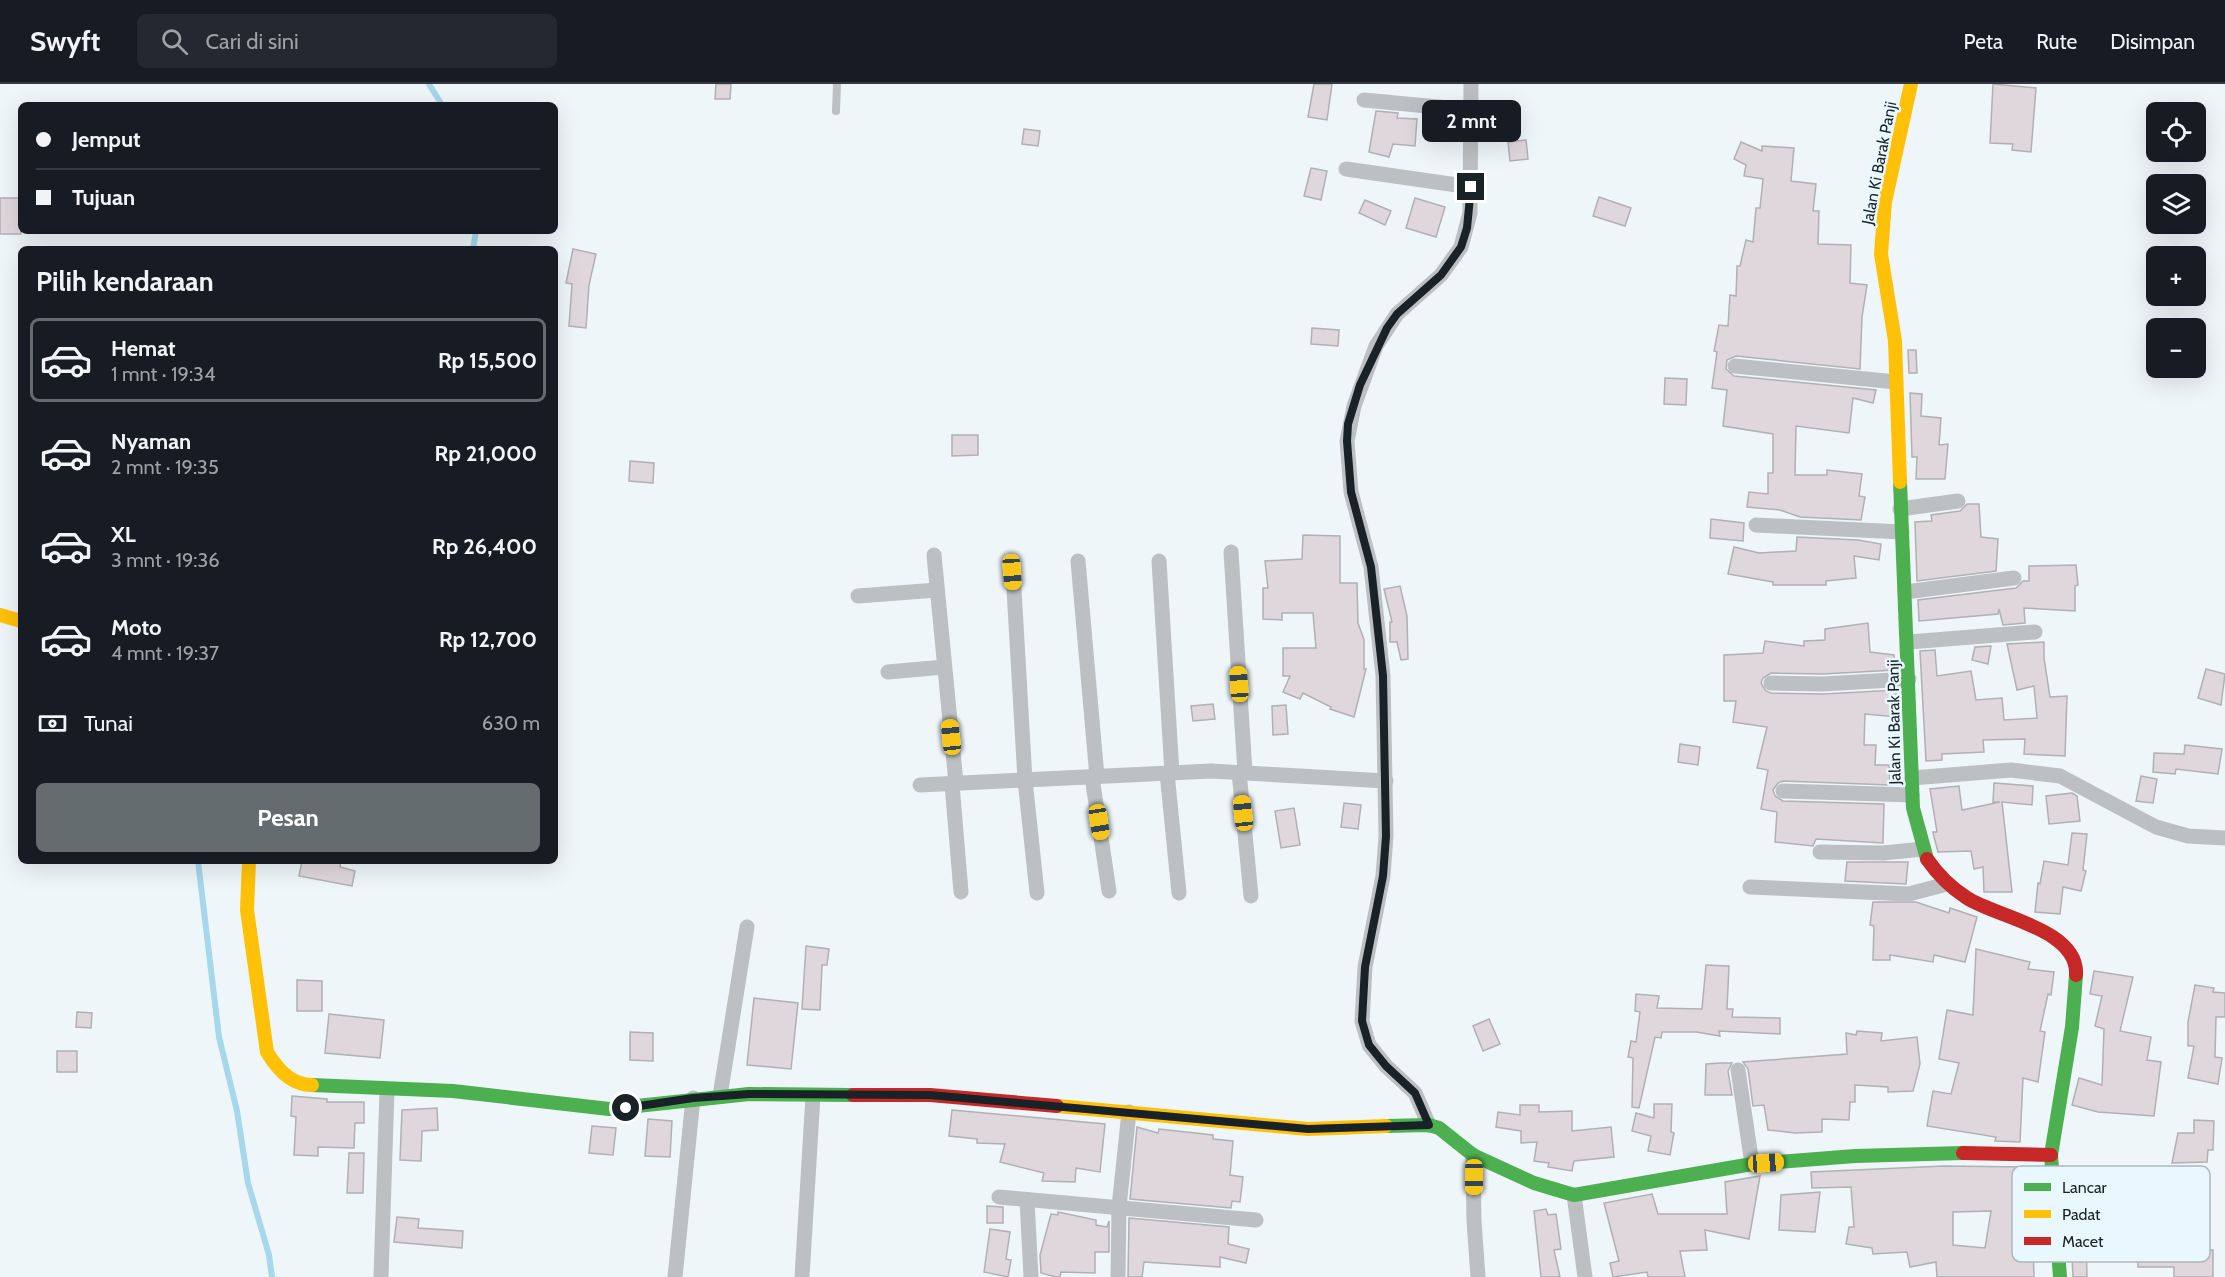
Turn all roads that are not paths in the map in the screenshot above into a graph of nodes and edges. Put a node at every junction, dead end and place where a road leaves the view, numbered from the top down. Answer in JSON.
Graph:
{"nodes":[{"id":1,"x":837,"y":84,"type":"edge"},
{"id":2,"x":1471,"y":84,"type":"edge"},
{"id":3,"x":1911,"y":84,"type":"edge"},
{"id":4,"x":1364,"y":100,"type":"dead end"},
{"id":5,"x":1470,"y":110,"type":"junction"},
{"id":6,"x":836,"y":111,"type":"dead end"},
{"id":7,"x":1346,"y":169,"type":"dead end"},
{"id":8,"x":1471,"y":187,"type":"junction"},
{"id":9,"x":1735,"y":366,"type":"dead end"},
{"id":10,"x":1896,"y":382,"type":"junction"},
{"id":11,"x":1958,"y":501,"type":"dead end"},
{"id":12,"x":1900,"y":509,"type":"junction"},
{"id":13,"x":1756,"y":525,"type":"dead end"},
{"id":14,"x":1902,"y":532,"type":"junction"},
{"id":15,"x":1231,"y":552,"type":"dead end"},
{"id":16,"x":934,"y":555,"type":"dead end"},
{"id":17,"x":1078,"y":561,"type":"dead end"},
{"id":18,"x":1159,"y":561,"type":"dead end"},
{"id":19,"x":1012,"y":572,"type":"dead end"},
{"id":20,"x":2014,"y":578,"type":"dead end"},
{"id":21,"x":937,"y":590,"type":"junction"},
{"id":22,"x":1905,"y":592,"type":"junction"},
{"id":23,"x":858,"y":596,"type":"dead end"},
{"id":24,"x":0,"y":615,"type":"edge"},
{"id":25,"x":18,"y":620,"type":"edge"},
{"id":26,"x":2035,"y":632,"type":"dead end"},
{"id":27,"x":1909,"y":642,"type":"junction"},
{"id":28,"x":944,"y":667,"type":"junction"},
{"id":29,"x":888,"y":672,"type":"dead end"},
{"id":30,"x":1910,"y":679,"type":"junction"},
{"id":31,"x":1771,"y":683,"type":"dead end"},
{"id":32,"x":1242,"y":772,"type":"junction"},
{"id":33,"x":1170,"y":773,"type":"junction"},
{"id":34,"x":1094,"y":777,"type":"junction"},
{"id":35,"x":1912,"y":778,"type":"junction"},
{"id":36,"x":1025,"y":780,"type":"junction"},
{"id":37,"x":1386,"y":781,"type":"junction"},
{"id":38,"x":954,"y":784,"type":"junction"},
{"id":39,"x":920,"y":785,"type":"dead end"},
{"id":40,"x":1783,"y":792,"type":"dead end"},
{"id":41,"x":1912,"y":795,"type":"junction"},
{"id":42,"x":2225,"y":838,"type":"edge"},
{"id":43,"x":1923,"y":849,"type":"junction"},
{"id":44,"x":1820,"y":852,"type":"dead end"},
{"id":45,"x":249,"y":864,"type":"edge"},
{"id":46,"x":1947,"y":884,"type":"junction"},
{"id":47,"x":1750,"y":887,"type":"dead end"},
{"id":48,"x":1109,"y":891,"type":"dead end"},
{"id":49,"x":961,"y":892,"type":"dead end"},
{"id":50,"x":1036,"y":893,"type":"dead end"},
{"id":51,"x":1179,"y":893,"type":"dead end"},
{"id":52,"x":1251,"y":896,"type":"dead end"},
{"id":53,"x":747,"y":927,"type":"dead end"},
{"id":54,"x":1738,"y":1070,"type":"dead end"},
{"id":55,"x":387,"y":1090,"type":"junction"},
{"id":56,"x":720,"y":1096,"type":"junction"},
{"id":57,"x":813,"y":1096,"type":"junction"},
{"id":58,"x":693,"y":1098,"type":"junction"},
{"id":59,"x":1129,"y":1112,"type":"junction"},
{"id":60,"x":1429,"y":1125,"type":"junction"},
{"id":61,"x":1473,"y":1155,"type":"junction"},
{"id":62,"x":2051,"y":1155,"type":"junction"},
{"id":63,"x":1752,"y":1164,"type":"junction"},
{"id":64,"x":2052,"y":1166,"type":"edge"},
{"id":65,"x":1574,"y":1195,"type":"junction"},
{"id":66,"x":999,"y":1197,"type":"dead end"},
{"id":67,"x":1027,"y":1200,"type":"junction"},
{"id":68,"x":1119,"y":1207,"type":"junction"},
{"id":69,"x":1256,"y":1220,"type":"dead end"},
{"id":70,"x":2059,"y":1262,"type":"edge"},
{"id":71,"x":381,"y":1277,"type":"edge"},
{"id":72,"x":675,"y":1277,"type":"edge"},
{"id":73,"x":802,"y":1277,"type":"edge"},
{"id":74,"x":1031,"y":1277,"type":"edge"},
{"id":75,"x":1118,"y":1277,"type":"edge"},
{"id":76,"x":1478,"y":1277,"type":"edge"},
{"id":77,"x":1585,"y":1277,"type":"edge"},
{"id":78,"x":2060,"y":1277,"type":"edge"}],
"edges":[{"from":1,"to":6,"type":"lane"},
{"from":2,"to":5,"type":"street"},
{"from":3,"to":10,"type":"street","name":"Jalan Ki Barak Panji"},
{"from":4,"to":5,"type":"street"},
{"from":5,"to":8,"type":"street"},
{"from":7,"to":8,"type":"street"},
{"from":8,"to":37,"type":"street"},
{"from":9,"to":10,"type":"street"},
{"from":10,"to":12,"type":"street","name":"Jalan Ki Barak Panji"},
{"from":11,"to":12,"type":"street"},
{"from":12,"to":14,"type":"street","name":"Jalan Ki Barak Panji"},
{"from":13,"to":14,"type":"street"},
{"from":14,"to":22,"type":"street","name":"Jalan Ki Barak Panji"},
{"from":15,"to":32,"type":"street"},
{"from":16,"to":21,"type":"street"},
{"from":17,"to":34,"type":"street"},
{"from":18,"to":33,"type":"street"},
{"from":19,"to":36,"type":"street"},
{"from":20,"to":22,"type":"street"},
{"from":21,"to":23,"type":"street"},
{"from":21,"to":28,"type":"street"},
{"from":22,"to":27,"type":"street","name":"Jalan Ki Barak Panji"},
{"from":24,"to":25,"type":"street"},
{"from":26,"to":27,"type":"street"},
{"from":27,"to":30,"type":"street","name":"Jalan Ki Barak Panji"},
{"from":28,"to":29,"type":"street"},
{"from":28,"to":38,"type":"street"},
{"from":30,"to":31,"type":"street"},
{"from":30,"to":35,"type":"street","name":"Jalan Ki Barak Panji"},
{"from":32,"to":33,"type":"street"},
{"from":32,"to":37,"type":"street"},
{"from":32,"to":52,"type":"street"},
{"from":33,"to":34,"type":"street"},
{"from":33,"to":51,"type":"street"},
{"from":34,"to":36,"type":"street"},
{"from":34,"to":48,"type":"street"},
{"from":35,"to":41,"type":"street","name":"Jalan Ki Barak Panji"},
{"from":35,"to":42,"type":"street"},
{"from":36,"to":38,"type":"street"},
{"from":36,"to":50,"type":"street"},
{"from":37,"to":60,"type":"street"},
{"from":38,"to":39,"type":"street"},
{"from":38,"to":49,"type":"street"},
{"from":40,"to":41,"type":"street"},
{"from":41,"to":43,"type":"street","name":"Jalan Ki Barak Panji"},
{"from":43,"to":44,"type":"street"},
{"from":43,"to":46,"type":"street","name":"Jalan Ki Barak Panji"},
{"from":45,"to":55,"type":"street"},
{"from":46,"to":47,"type":"street"},
{"from":46,"to":62,"type":"street","name":"Jalan Ki Barak Panji"},
{"from":53,"to":56,"type":"street"},
{"from":54,"to":63,"type":"street"},
{"from":55,"to":58,"type":"street"},
{"from":55,"to":71,"type":"street"},
{"from":56,"to":57,"type":"street"},
{"from":56,"to":58,"type":"street"},
{"from":57,"to":59,"type":"street"},
{"from":57,"to":73,"type":"street"},
{"from":58,"to":72,"type":"street"},
{"from":59,"to":60,"type":"street"},
{"from":59,"to":68,"type":"street"},
{"from":60,"to":61,"type":"street"},
{"from":61,"to":65,"type":"street"},
{"from":61,"to":76,"type":"street"},
{"from":62,"to":63,"type":"street"},
{"from":62,"to":64,"type":"street","name":"Jalan Ki Barak Panji"},
{"from":63,"to":65,"type":"street"},
{"from":65,"to":77,"type":"street"},
{"from":66,"to":67,"type":"street"},
{"from":67,"to":68,"type":"street"},
{"from":67,"to":74,"type":"street"},
{"from":68,"to":69,"type":"street"},
{"from":68,"to":75,"type":"street"},
{"from":70,"to":78,"type":"street","name":"Jalan Ki Barak Panji"}]}
